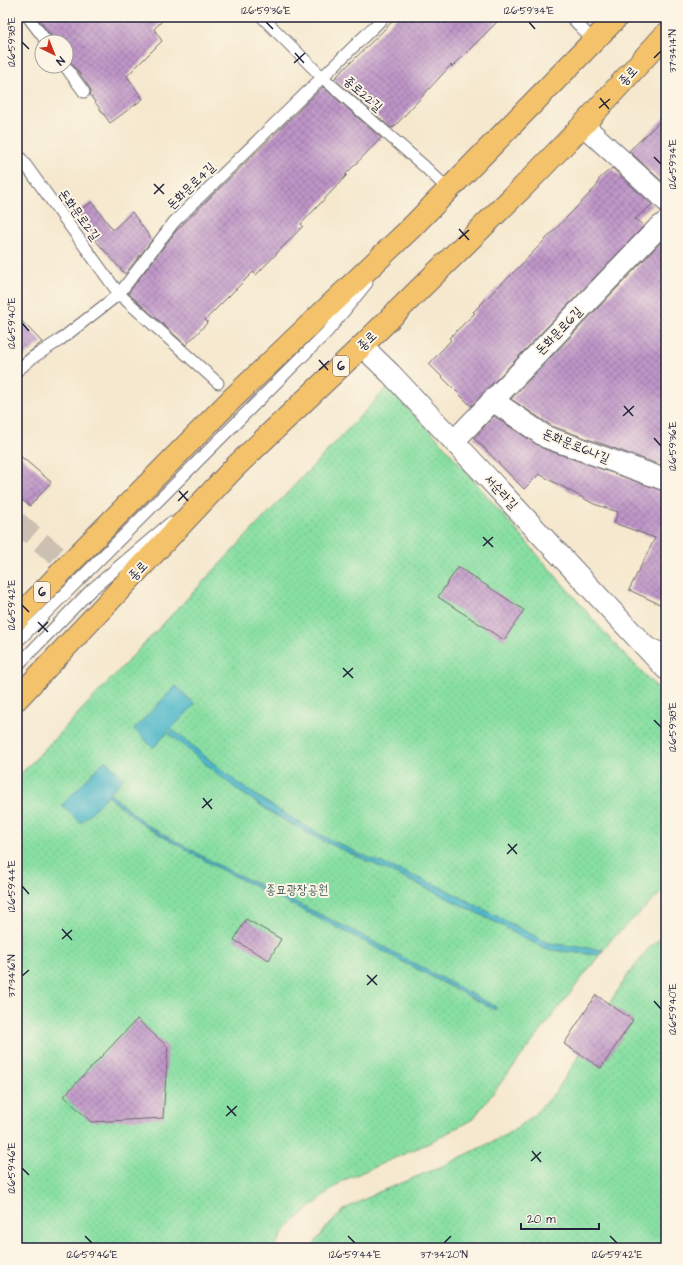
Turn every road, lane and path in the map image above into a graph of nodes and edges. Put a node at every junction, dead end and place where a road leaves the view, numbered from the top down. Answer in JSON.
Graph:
{"nodes":[{"id":1,"x":28,"y":17,"type":"edge"},
{"id":2,"x":262,"y":17,"type":"edge"},
{"id":3,"x":384,"y":17,"type":"edge"},
{"id":4,"x":571,"y":17,"type":"edge"},
{"id":5,"x":617,"y":17,"type":"edge"},
{"id":6,"x":41,"y":34,"type":"edge"},
{"id":7,"x":666,"y":34,"type":"edge"},
{"id":8,"x":594,"y":41,"type":"junction"},
{"id":9,"x":71,"y":74,"type":"edge"},
{"id":10,"x":322,"y":77,"type":"junction"},
{"id":11,"x":84,"y":92,"type":"dead end"},
{"id":12,"x":583,"y":125,"type":"junction"},
{"id":13,"x":17,"y":153,"type":"edge"},
{"id":14,"x":449,"y":190,"type":"junction"},
{"id":15,"x":666,"y":201,"type":"edge"},
{"id":16,"x":410,"y":229,"type":"junction"},
{"id":17,"x":663,"y":229,"type":"edge"},
{"id":18,"x":119,"y":294,"type":"junction"},
{"id":19,"x":362,"y":346,"type":"junction"},
{"id":20,"x":17,"y":371,"type":"edge"},
{"id":21,"x":218,"y":383,"type":"dead end"},
{"id":22,"x":492,"y":400,"type":"junction"},
{"id":23,"x":454,"y":441,"type":"junction"},
{"id":24,"x":236,"y":467,"type":"junction"},
{"id":25,"x":666,"y":480,"type":"edge"},
{"id":26,"x":17,"y":619,"type":"edge"},
{"id":27,"x":639,"y":639,"type":"junction"},
{"id":28,"x":17,"y":642,"type":"edge"},
{"id":29,"x":666,"y":650,"type":"edge"},
{"id":30,"x":17,"y":666,"type":"edge"},
{"id":31,"x":666,"y":668,"type":"edge"},
{"id":32,"x":17,"y":699,"type":"edge"}],
"edges":[{"from":1,"to":6,"type":"lane"},
{"from":2,"to":10,"type":"lane","name":"종로22길"},
{"from":3,"to":10,"type":"lane","name":"돈화문로4길"},
{"from":4,"to":8,"type":"lane"},
{"from":5,"to":8,"type":"main road","number":"6"},
{"from":7,"to":12,"type":"main road","name":"종로","number":"6"},
{"from":8,"to":14,"type":"main road","number":"6"},
{"from":9,"to":11,"type":"lane"},
{"from":10,"to":14,"type":"lane","name":"종로22길"},
{"from":10,"to":18,"type":"lane","name":"돈화문로4길"},
{"from":12,"to":15,"type":"street"},
{"from":12,"to":19,"type":"main road","name":"종로","number":"6"},
{"from":13,"to":18,"type":"lane","name":"돈화문로2길"},
{"from":14,"to":16,"type":"main road","number":"6"},
{"from":16,"to":26,"type":"main road","number":"6"},
{"from":16,"to":28,"type":"lane"},
{"from":17,"to":22,"type":"street","name":"돈화문로6길"},
{"from":18,"to":20,"type":"lane","name":"돈화문로4길"},
{"from":18,"to":21,"type":"lane","name":"돈화문로2길"},
{"from":19,"to":23,"type":"street","name":"서순라길"},
{"from":19,"to":24,"type":"main road","name":"종로","number":"6"},
{"from":22,"to":23,"type":"street","name":"돈화문로6길"},
{"from":22,"to":25,"type":"street","name":"돈화문로6나길"},
{"from":23,"to":27,"type":"street","name":"서순라길"},
{"from":24,"to":30,"type":"lane"},
{"from":24,"to":32,"type":"main road","name":"종로","number":"6"},
{"from":27,"to":29,"type":"lane","name":"서순라길"},
{"from":27,"to":31,"type":"street","name":"서순라길"}]}
